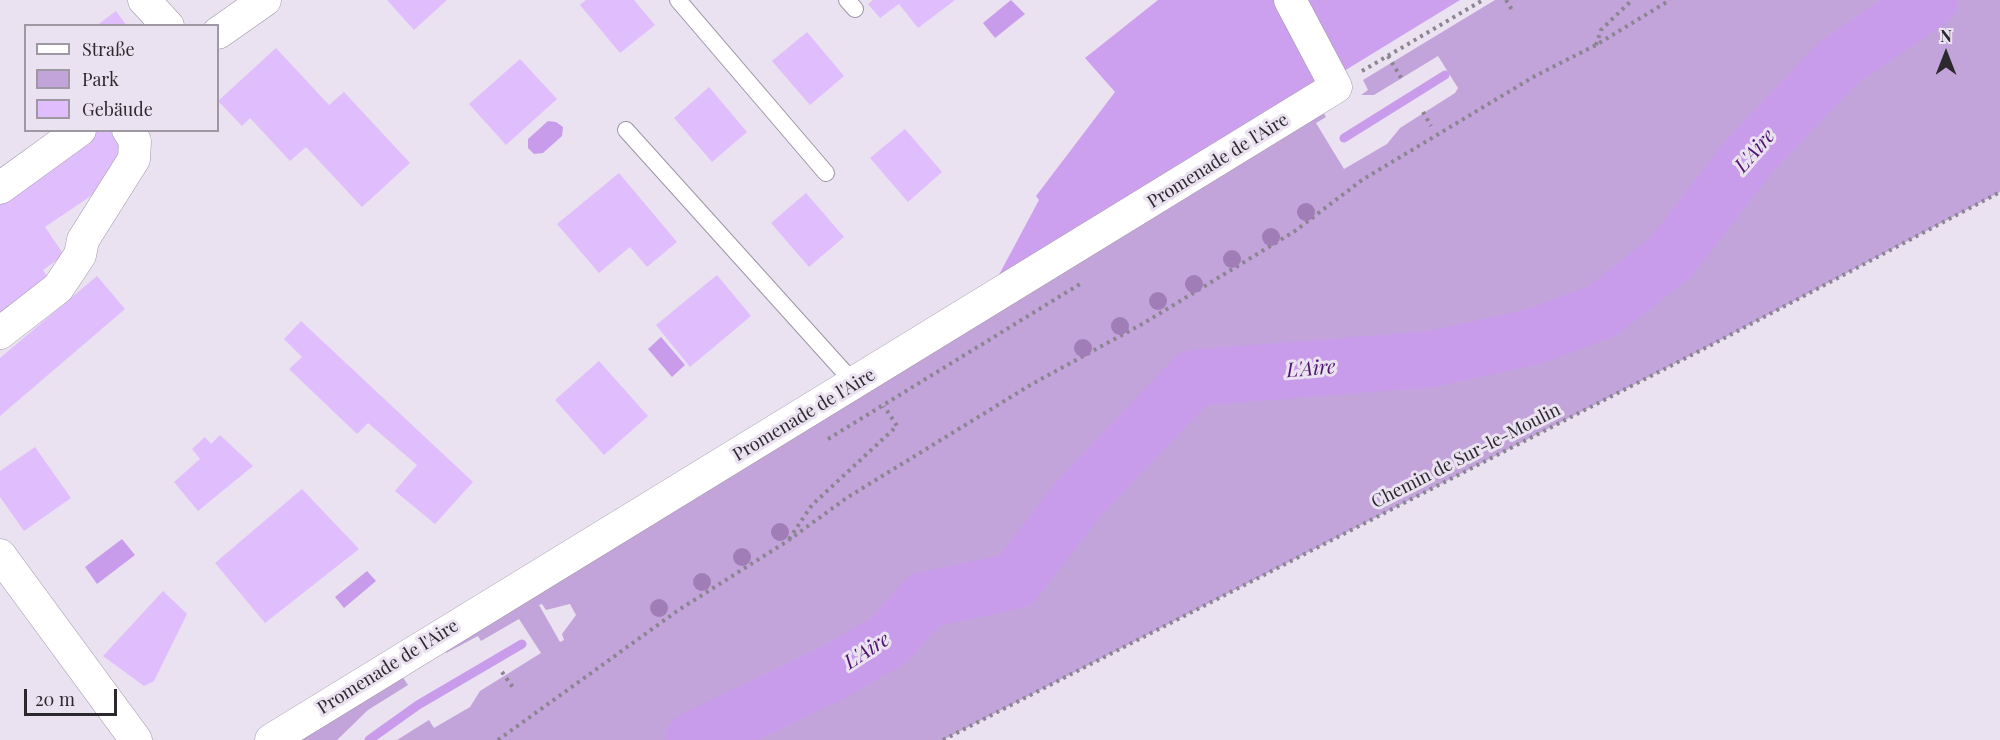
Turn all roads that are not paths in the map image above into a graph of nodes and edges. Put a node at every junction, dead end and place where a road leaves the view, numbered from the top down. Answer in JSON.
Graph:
{"nodes":[{"id":1,"x":144,"y":0,"type":"edge"},
{"id":2,"x":265,"y":0,"type":"edge"},
{"id":3,"x":678,"y":0,"type":"edge"},
{"id":4,"x":1290,"y":0,"type":"edge"},
{"id":5,"x":166,"y":24,"type":"edge"},
{"id":6,"x":219,"y":32,"type":"edge"},
{"id":7,"x":626,"y":130,"type":"dead end"},
{"id":8,"x":77,"y":132,"type":"edge"},
{"id":9,"x":129,"y":132,"type":"edge"},
{"id":10,"x":826,"y":173,"type":"dead end"},
{"id":11,"x":0,"y":188,"type":"edge"},
{"id":12,"x":0,"y":333,"type":"edge"},
{"id":13,"x":855,"y":384,"type":"junction"},
{"id":14,"x":0,"y":555,"type":"edge"},
{"id":15,"x":136,"y":740,"type":"edge"},
{"id":16,"x":271,"y":740,"type":"edge"}],
"edges":[{"from":1,"to":5,"type":"street"},
{"from":2,"to":6,"type":"street"},
{"from":3,"to":10,"type":"lane"},
{"from":4,"to":13,"type":"street","name":"Promenade de l'Aire"},
{"from":7,"to":13,"type":"lane"},
{"from":8,"to":11,"type":"street"},
{"from":9,"to":12,"type":"street"},
{"from":13,"to":16,"type":"street","name":"Promenade de l'Aire"},
{"from":14,"to":15,"type":"street"}]}
